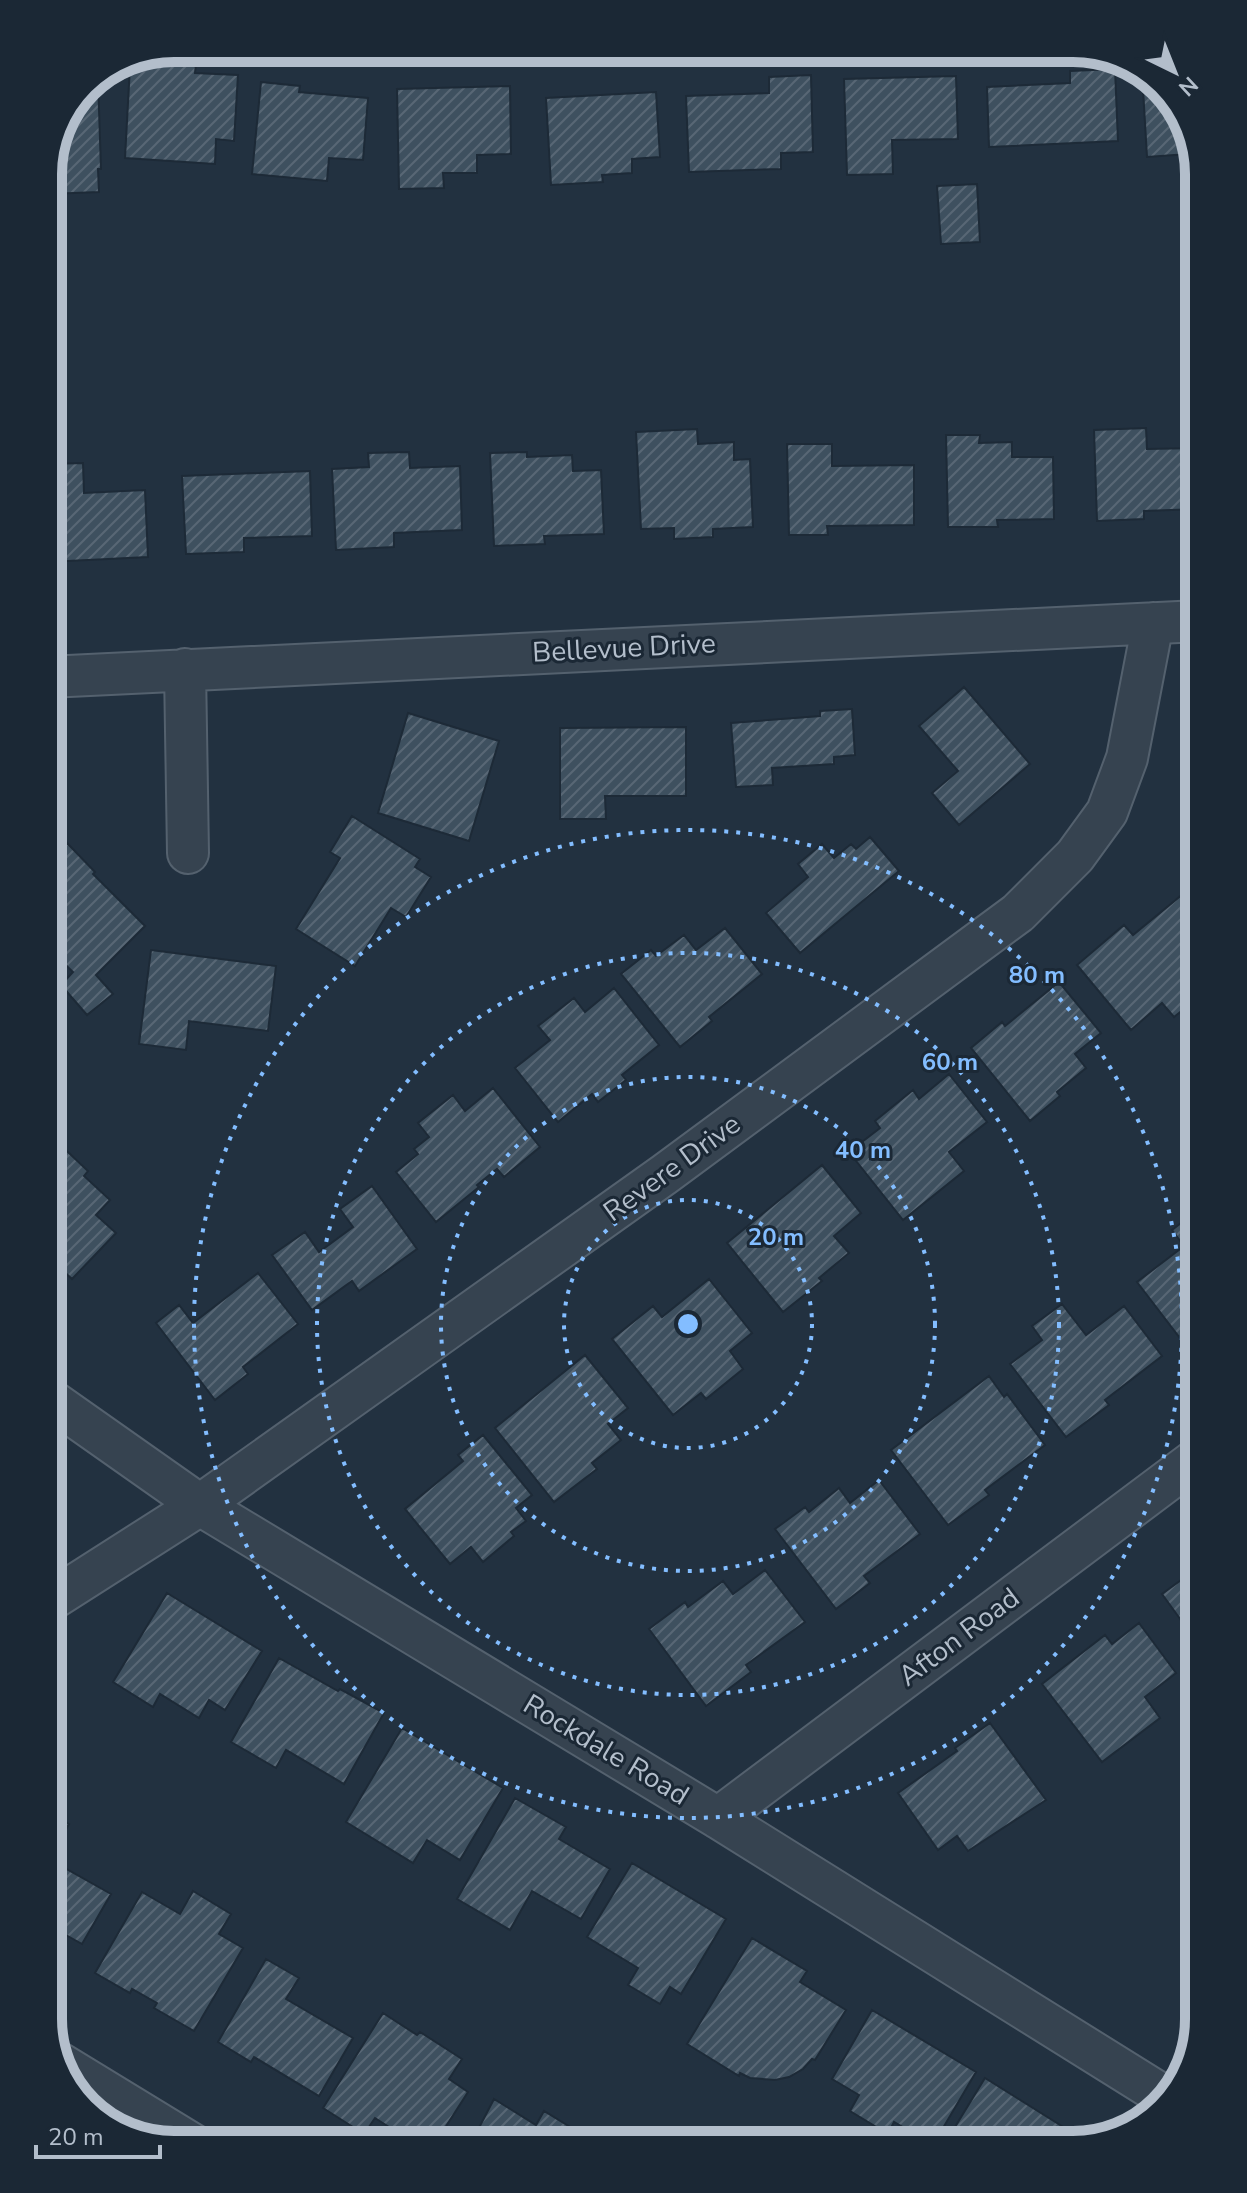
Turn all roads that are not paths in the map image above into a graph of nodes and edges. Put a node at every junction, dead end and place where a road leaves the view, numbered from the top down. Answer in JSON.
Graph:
{"nodes":[{"id":1,"x":1185,"y":622,"type":"edge"},
{"id":2,"x":1153,"y":623,"type":"junction"},
{"id":3,"x":185,"y":669,"type":"junction"},
{"id":4,"x":62,"y":676,"type":"edge"},
{"id":5,"x":188,"y":853,"type":"dead end"},
{"id":6,"x":62,"y":1408,"type":"edge"},
{"id":7,"x":1185,"y":1468,"type":"edge"},
{"id":8,"x":200,"y":1505,"type":"junction"},
{"id":9,"x":62,"y":1593,"type":"edge"},
{"id":10,"x":718,"y":1818,"type":"junction"},
{"id":11,"x":77,"y":2074,"type":"edge"},
{"id":12,"x":1158,"y":2092,"type":"edge"},
{"id":13,"x":169,"y":2131,"type":"edge"}],
"edges":[{"from":1,"to":2,"type":"street","name":"Bellevue Drive"},
{"from":2,"to":3,"type":"street","name":"Bellevue Drive"},
{"from":2,"to":8,"type":"street","name":"Revere Drive"},
{"from":3,"to":4,"type":"street","name":"Bellevue Drive"},
{"from":3,"to":5,"type":"street"},
{"from":6,"to":8,"type":"street","name":"Rockdale Road"},
{"from":7,"to":10,"type":"street","name":"Afton Road"},
{"from":8,"to":9,"type":"street","name":"Revere Drive"},
{"from":8,"to":10,"type":"street","name":"Rockdale Road"},
{"from":10,"to":12,"type":"street","name":"Rockdale Road"},
{"from":11,"to":13,"type":"street"}]}
